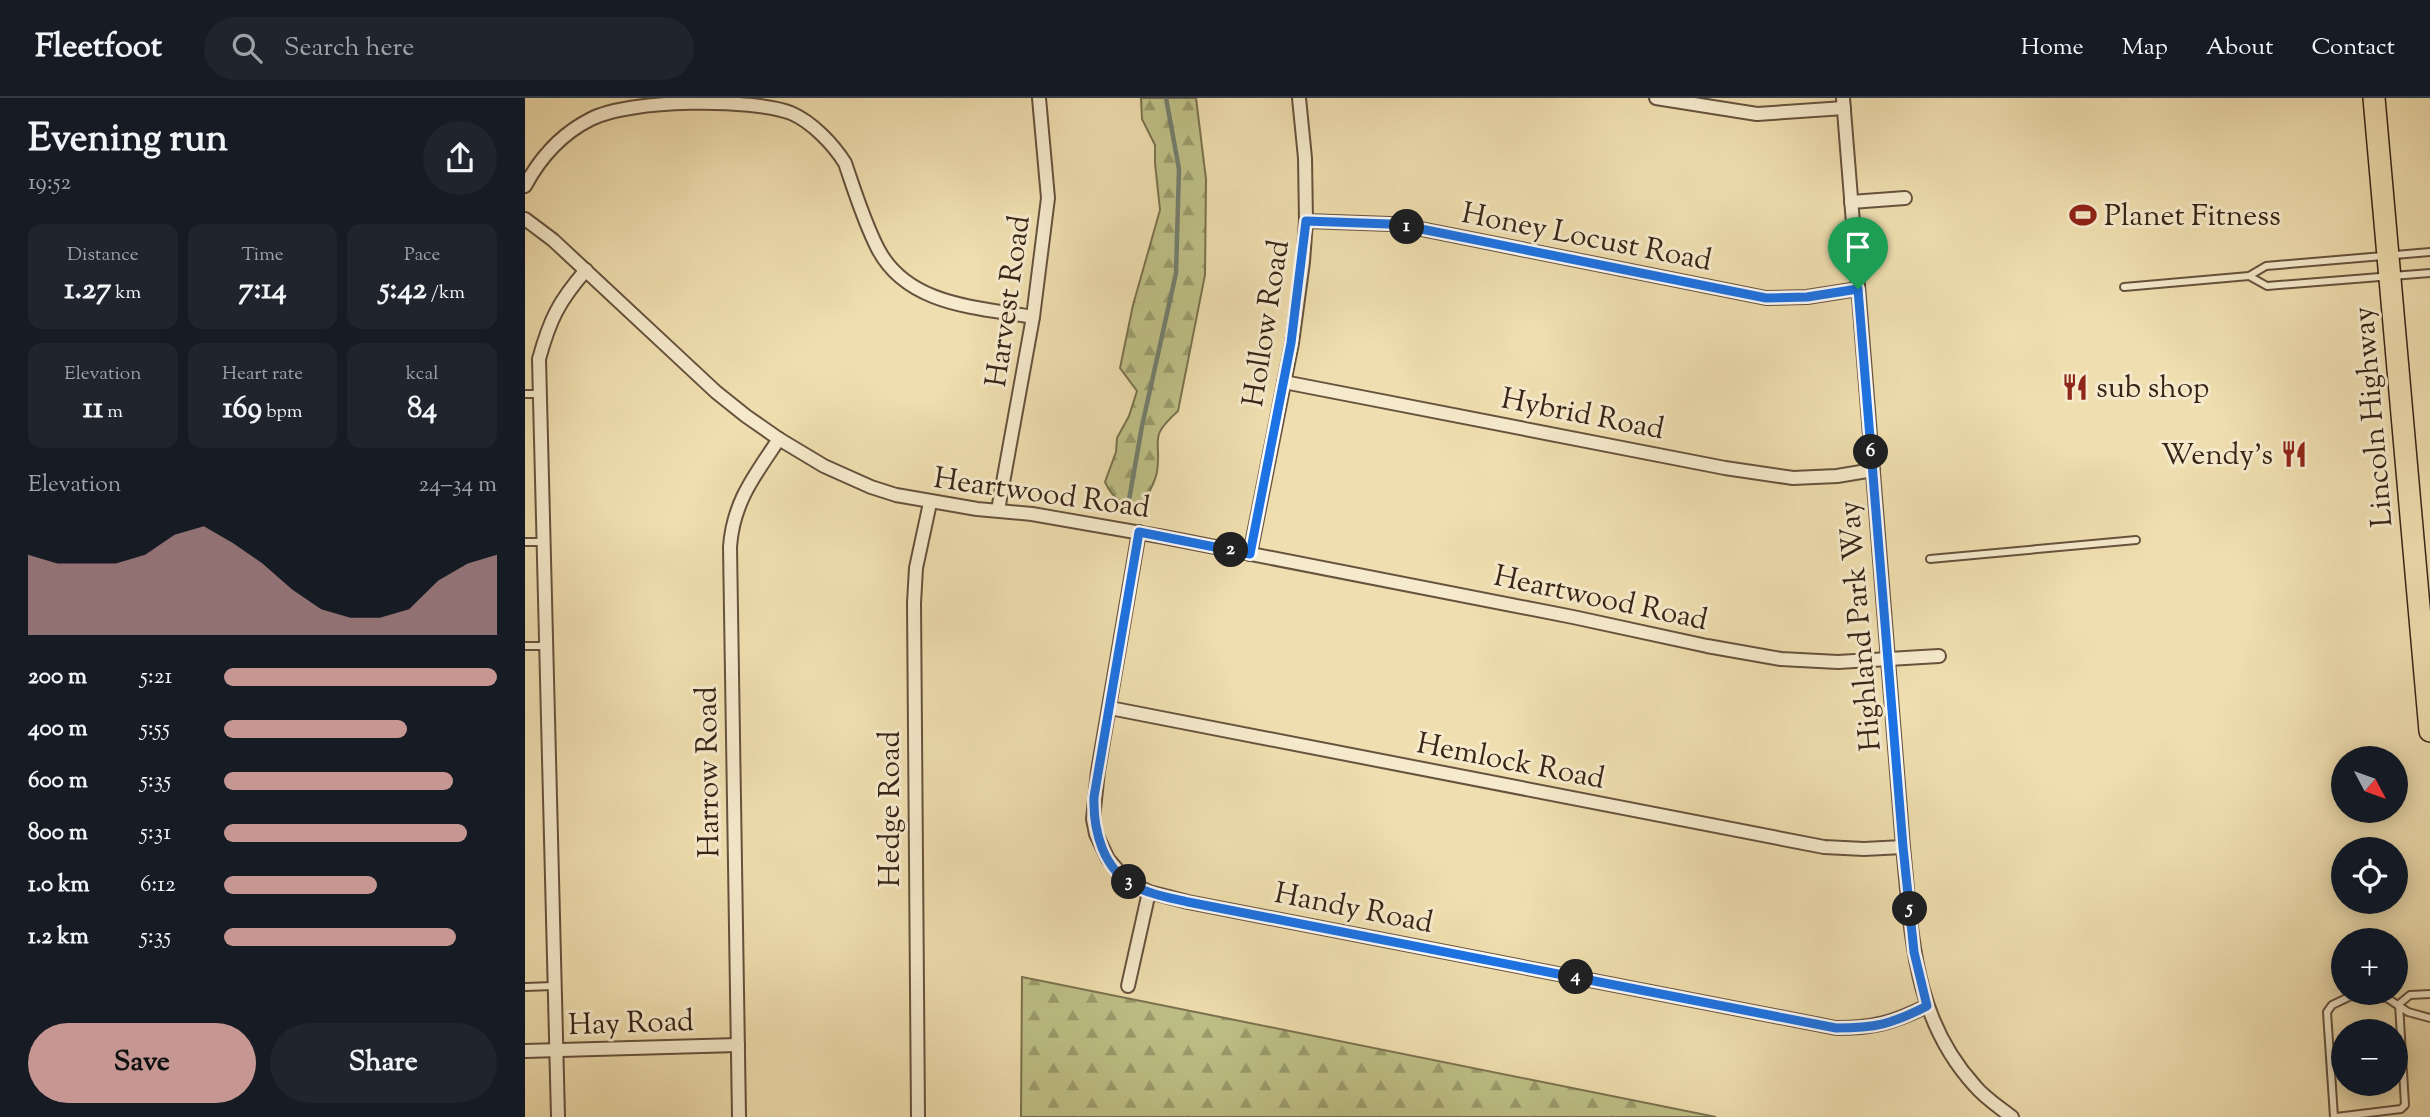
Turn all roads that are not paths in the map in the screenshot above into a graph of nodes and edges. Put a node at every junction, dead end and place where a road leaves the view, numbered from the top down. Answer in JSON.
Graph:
{"nodes":[{"id":1,"x":1039,"y":98,"type":"edge"},
{"id":2,"x":1299,"y":98,"type":"edge"},
{"id":3,"x":1656,"y":98,"type":"edge"},
{"id":4,"x":2374,"y":98,"type":"edge"},
{"id":5,"x":1844,"y":103,"type":"edge"},
{"id":6,"x":525,"y":186,"type":"edge"},
{"id":7,"x":1905,"y":198,"type":"dead end"},
{"id":8,"x":1851,"y":202,"type":"junction"},
{"id":9,"x":525,"y":219,"type":"edge"},
{"id":10,"x":1306,"y":221,"type":"junction"},
{"id":11,"x":2430,"y":252,"type":"edge"},
{"id":12,"x":2388,"y":266,"type":"junction"},
{"id":13,"x":586,"y":270,"type":"junction"},
{"id":14,"x":2430,"y":272,"type":"edge"},
{"id":15,"x":2249,"y":276,"type":"junction"},
{"id":16,"x":2124,"y":287,"type":"dead end"},
{"id":17,"x":1858,"y":289,"type":"junction"},
{"id":18,"x":1034,"y":317,"type":"junction"},
{"id":19,"x":1284,"y":382,"type":"junction"},
{"id":20,"x":525,"y":394,"type":"edge"},
{"id":21,"x":540,"y":394,"type":"junction"},
{"id":22,"x":779,"y":439,"type":"junction"},
{"id":23,"x":1873,"y":470,"type":"junction"},
{"id":24,"x":930,"y":502,"type":"junction"},
{"id":25,"x":999,"y":510,"type":"junction"},
{"id":26,"x":1139,"y":532,"type":"junction"},
{"id":27,"x":2136,"y":540,"type":"dead end"},
{"id":28,"x":525,"y":542,"type":"edge"},
{"id":29,"x":544,"y":542,"type":"junction"},
{"id":30,"x":1250,"y":554,"type":"junction"},
{"id":31,"x":1930,"y":559,"type":"dead end"},
{"id":32,"x":525,"y":646,"type":"edge"},
{"id":33,"x":546,"y":646,"type":"junction"},
{"id":34,"x":1939,"y":656,"type":"dead end"},
{"id":35,"x":1888,"y":659,"type":"junction"},
{"id":36,"x":2429,"y":705,"type":"edge"},
{"id":37,"x":1110,"y":708,"type":"junction"},
{"id":38,"x":2430,"y":732,"type":"edge"},
{"id":39,"x":1903,"y":847,"type":"junction"},
{"id":40,"x":1149,"y":892,"type":"junction"},
{"id":41,"x":554,"y":986,"type":"junction"},
{"id":42,"x":1128,"y":986,"type":"dead end"},
{"id":43,"x":525,"y":987,"type":"edge"},
{"id":44,"x":2430,"y":994,"type":"edge"},
{"id":45,"x":2408,"y":997,"type":"edge"},
{"id":46,"x":2332,"y":1005,"type":"edge"},
{"id":47,"x":2399,"y":1005,"type":"edge"},
{"id":48,"x":2400,"y":1005,"type":"edge"},
{"id":49,"x":1927,"y":1006,"type":"junction"},
{"id":50,"x":2430,"y":1017,"type":"edge"},
{"id":51,"x":738,"y":1045,"type":"junction"},
{"id":52,"x":556,"y":1050,"type":"junction"},
{"id":53,"x":525,"y":1051,"type":"edge"},
{"id":54,"x":558,"y":1117,"type":"edge"},
{"id":55,"x":739,"y":1117,"type":"edge"},
{"id":56,"x":918,"y":1117,"type":"edge"},
{"id":57,"x":2012,"y":1117,"type":"edge"},
{"id":58,"x":2335,"y":1117,"type":"edge"}],
"edges":[{"from":1,"to":18,"type":"street","name":"Harvest Road"},
{"from":2,"to":10,"type":"street","name":"Hollow Road"},
{"from":3,"to":5,"type":"street"},
{"from":4,"to":12,"type":"main road","name":"Lincoln Highway"},
{"from":5,"to":8,"type":"street","name":"Highland Park Way"},
{"from":6,"to":18,"type":"street"},
{"from":7,"to":8,"type":"street"},
{"from":8,"to":17,"type":"street","name":"Highland Park Way"},
{"from":9,"to":13,"type":"street","name":"Heartwood Road"},
{"from":10,"to":17,"type":"street","name":"Honey Locust Road"},
{"from":10,"to":19,"type":"street","name":"Hollow Road"},
{"from":11,"to":12,"type":"lane"},
{"from":12,"to":14,"type":"lane"},
{"from":12,"to":15,"type":"lane"},
{"from":12,"to":15,"type":"lane"},
{"from":12,"to":36,"type":"main road","name":"Lincoln Highway"},
{"from":13,"to":21,"type":"street"},
{"from":13,"to":22,"type":"street","name":"Heartwood Road"},
{"from":15,"to":16,"type":"lane"},
{"from":17,"to":23,"type":"street","name":"Highland Park Way"},
{"from":18,"to":25,"type":"street","name":"Harvest Road"},
{"from":19,"to":23,"type":"street","name":"Hybrid Road"},
{"from":19,"to":30,"type":"street","name":"Hollow Road"},
{"from":20,"to":21,"type":"lane"},
{"from":21,"to":29,"type":"street"},
{"from":22,"to":24,"type":"street","name":"Heartwood Road"},
{"from":22,"to":51,"type":"street","name":"Harrow Road"},
{"from":23,"to":35,"type":"street","name":"Highland Park Way"},
{"from":24,"to":25,"type":"street","name":"Heartwood Road"},
{"from":24,"to":56,"type":"street","name":"Hedge Road"},
{"from":25,"to":26,"type":"street","name":"Heartwood Road"},
{"from":26,"to":30,"type":"street","name":"Heartwood Road"},
{"from":26,"to":37,"type":"street","name":"Handy Road"},
{"from":27,"to":31,"type":"lane"},
{"from":28,"to":29,"type":"lane"},
{"from":29,"to":33,"type":"street"},
{"from":30,"to":35,"type":"street","name":"Heartwood Road"},
{"from":32,"to":33,"type":"lane"},
{"from":33,"to":41,"type":"street"},
{"from":34,"to":35,"type":"street","name":"Heartwood Road"},
{"from":35,"to":39,"type":"street","name":"Highland Park Way"},
{"from":36,"to":38,"type":"main road","name":"Lincoln Highway"},
{"from":37,"to":39,"type":"street","name":"Hemlock Road"},
{"from":37,"to":40,"type":"street","name":"Handy Road"},
{"from":39,"to":49,"type":"street","name":"Highland Park Way"},
{"from":40,"to":42,"type":"street"},
{"from":40,"to":49,"type":"street","name":"Handy Road"},
{"from":41,"to":43,"type":"lane"},
{"from":41,"to":52,"type":"street"},
{"from":44,"to":45,"type":"lane"},
{"from":46,"to":58,"type":"lane"},
{"from":47,"to":58,"type":"lane"},
{"from":48,"to":50,"type":"lane"},
{"from":49,"to":57,"type":"street","name":"Highland Park Way"},
{"from":51,"to":52,"type":"street","name":"Hay Road"},
{"from":51,"to":55,"type":"street","name":"Harrow Road"},
{"from":52,"to":53,"type":"street","name":"Hay Road"},
{"from":52,"to":54,"type":"street"}]}
